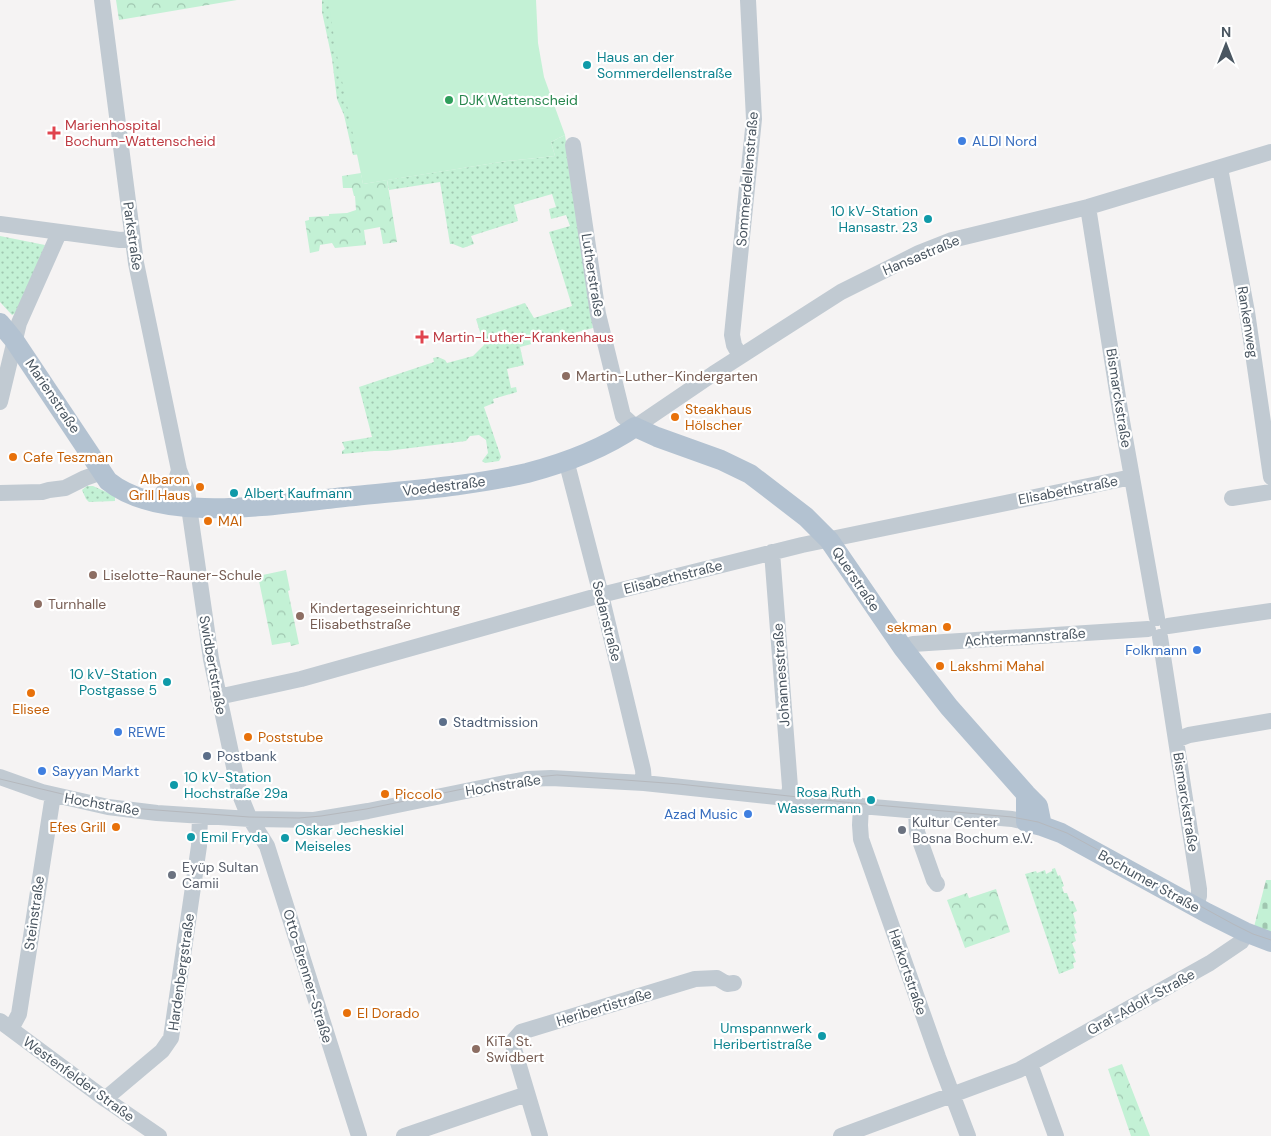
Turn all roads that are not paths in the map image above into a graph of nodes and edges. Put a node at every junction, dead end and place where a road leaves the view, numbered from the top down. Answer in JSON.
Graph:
{"nodes":[{"id":1,"x":102,"y":0,"type":"edge"},
{"id":2,"x":748,"y":0,"type":"edge"},
{"id":3,"x":573,"y":145,"type":"dead end"},
{"id":4,"x":1271,"y":152,"type":"edge"},
{"id":5,"x":1220,"y":168,"type":"junction"},
{"id":6,"x":1088,"y":207,"type":"junction"},
{"id":7,"x":0,"y":224,"type":"edge"},
{"id":8,"x":59,"y":232,"type":"junction"},
{"id":9,"x":133,"y":239,"type":"junction"},
{"id":10,"x":0,"y":323,"type":"edge"},
{"id":11,"x":14,"y":340,"type":"junction"},
{"id":12,"x":740,"y":356,"type":"junction"},
{"id":13,"x":0,"y":402,"type":"edge"},
{"id":14,"x":635,"y":427,"type":"junction"},
{"id":15,"x":566,"y":460,"type":"junction"},
{"id":16,"x":179,"y":470,"type":"junction"},
{"id":17,"x":102,"y":472,"type":"junction"},
{"id":18,"x":1132,"y":477,"type":"junction"},
{"id":19,"x":1271,"y":477,"type":"edge"},
{"id":20,"x":0,"y":484,"type":"edge"},
{"id":21,"x":49,"y":490,"type":"junction"},
{"id":22,"x":163,"y":492,"type":"junction"},
{"id":23,"x":1271,"y":492,"type":"edge"},
{"id":24,"x":0,"y":493,"type":"edge"},
{"id":25,"x":1232,"y":498,"type":"dead end"},
{"id":26,"x":188,"y":502,"type":"junction"},
{"id":27,"x":829,"y":540,"type":"junction"},
{"id":28,"x":772,"y":552,"type":"junction"},
{"id":29,"x":601,"y":595,"type":"junction"},
{"id":30,"x":1271,"y":611,"type":"edge"},
{"id":31,"x":1158,"y":627,"type":"junction"},
{"id":32,"x":903,"y":648,"type":"junction"},
{"id":33,"x":218,"y":697,"type":"junction"},
{"id":34,"x":1271,"y":721,"type":"edge"},
{"id":35,"x":1176,"y":740,"type":"junction"},
{"id":36,"x":0,"y":777,"type":"edge"},
{"id":37,"x":644,"y":783,"type":"junction"},
{"id":38,"x":0,"y":789,"type":"edge"},
{"id":39,"x":47,"y":794,"type":"junction"},
{"id":40,"x":789,"y":798,"type":"junction"},
{"id":41,"x":860,"y":806,"type":"junction"},
{"id":42,"x":916,"y":812,"type":"junction"},
{"id":43,"x":200,"y":816,"type":"junction"},
{"id":44,"x":250,"y":819,"type":"junction"},
{"id":45,"x":1034,"y":824,"type":"junction"},
{"id":46,"x":937,"y":884,"type":"dead end"},
{"id":47,"x":1196,"y":907,"type":"junction"},
{"id":48,"x":1247,"y":933,"type":"junction"},
{"id":49,"x":1271,"y":942,"type":"edge"},
{"id":50,"x":734,"y":983,"type":"dead end"},
{"id":51,"x":6,"y":1025,"type":"edge"},
{"id":52,"x":1030,"y":1064,"type":"junction"},
{"id":53,"x":527,"y":1094,"type":"junction"},
{"id":54,"x":953,"y":1095,"type":"junction"},
{"id":55,"x":105,"y":1099,"type":"junction"},
{"id":56,"x":159,"y":1136,"type":"edge"},
{"id":57,"x":359,"y":1136,"type":"edge"},
{"id":58,"x":404,"y":1136,"type":"edge"},
{"id":59,"x":540,"y":1136,"type":"edge"},
{"id":60,"x":841,"y":1136,"type":"edge"},
{"id":61,"x":968,"y":1136,"type":"edge"},
{"id":62,"x":1056,"y":1136,"type":"edge"}],
"edges":[{"from":1,"to":9,"type":"street","name":"Parkstraße"},
{"from":2,"to":12,"type":"street","name":"Sommerdellenstraße"},
{"from":3,"to":14,"type":"street","name":"Lutherstraße"},
{"from":4,"to":5,"type":"street","name":"Hansastraße"},
{"from":5,"to":6,"type":"street","name":"Hansastraße"},
{"from":5,"to":19,"type":"street","name":"Rankenweg"},
{"from":6,"to":12,"type":"street","name":"Hansastraße"},
{"from":6,"to":18,"type":"street","name":"Bismarckstraße"},
{"from":7,"to":8,"type":"street"},
{"from":8,"to":9,"type":"street"},
{"from":8,"to":11,"type":"street"},
{"from":9,"to":16,"type":"street","name":"Parkstraße"},
{"from":10,"to":11,"type":"main road","name":"Marienstraße"},
{"from":11,"to":13,"type":"street"},
{"from":11,"to":17,"type":"main road","name":"Marienstraße"},
{"from":12,"to":14,"type":"street","name":"Hansastraße"},
{"from":14,"to":15,"type":"main road","name":"Voedestraße"},
{"from":14,"to":27,"type":"main road","name":"Querstraße"},
{"from":15,"to":26,"type":"main road","name":"Voedestraße"},
{"from":15,"to":29,"type":"street","name":"Sedanstraße"},
{"from":16,"to":22,"type":"street"},
{"from":16,"to":26,"type":"street","name":"Parkstraße"},
{"from":17,"to":21,"type":"street"},
{"from":17,"to":22,"type":"main road","name":"Voedestraße"},
{"from":17,"to":26,"type":"main road","name":"Voedestraße"},
{"from":18,"to":27,"type":"street","name":"Elisabethstraße"},
{"from":18,"to":31,"type":"street","name":"Bismarckstraße"},
{"from":20,"to":21,"type":"street"},
{"from":21,"to":24,"type":"street"},
{"from":22,"to":26,"type":"main road","name":"Voedestraße"},
{"from":23,"to":25,"type":"street"},
{"from":26,"to":33,"type":"street","name":"Swidbertstraße"},
{"from":27,"to":28,"type":"street","name":"Elisabethstraße"},
{"from":27,"to":32,"type":"main road","name":"Querstraße"},
{"from":28,"to":29,"type":"street","name":"Elisabethstraße"},
{"from":28,"to":40,"type":"street","name":"Johannesstraße"},
{"from":29,"to":33,"type":"street","name":"Elisabethstraße"},
{"from":29,"to":37,"type":"street","name":"Sedanstraße"},
{"from":30,"to":31,"type":"street","name":"Achtermannstraße"},
{"from":31,"to":32,"type":"street","name":"Achtermannstraße"},
{"from":31,"to":35,"type":"street","name":"Bismarckstraße"},
{"from":32,"to":45,"type":"main road","name":"Querstraße"},
{"from":33,"to":44,"type":"street","name":"Swidbertstraße"},
{"from":34,"to":35,"type":"street"},
{"from":35,"to":47,"type":"street","name":"Bismarckstraße"},
{"from":36,"to":39,"type":"street","name":"Hochstraße"},
{"from":37,"to":40,"type":"street","name":"Hochstraße"},
{"from":37,"to":44,"type":"street","name":"Hochstraße"},
{"from":38,"to":39,"type":"street","name":"Hochstraße"},
{"from":39,"to":43,"type":"street","name":"Hochstraße"},
{"from":39,"to":51,"type":"street","name":"Steinstraße"},
{"from":40,"to":41,"type":"street","name":"Hochstraße"},
{"from":41,"to":42,"type":"street","name":"Hochstraße"},
{"from":41,"to":54,"type":"street","name":"Harkortstraße"},
{"from":42,"to":45,"type":"street","name":"Hochstraße"},
{"from":42,"to":46,"type":"street"},
{"from":43,"to":44,"type":"street","name":"Hochstraße"},
{"from":43,"to":55,"type":"street","name":"Hardenbergstraße"},
{"from":44,"to":57,"type":"street","name":"Otto-Brenner-Straße"},
{"from":45,"to":47,"type":"main road","name":"Bochumer Straße"},
{"from":47,"to":48,"type":"main road","name":"Bochumer Straße"},
{"from":48,"to":49,"type":"main road","name":"Bochumer Straße"},
{"from":48,"to":52,"type":"street","name":"Graf-Adolf-Straße"},
{"from":50,"to":53,"type":"street","name":"Heribertistraße"},
{"from":51,"to":55,"type":"street","name":"Westenfelder Straße"},
{"from":52,"to":54,"type":"street","name":"Graf-Adolf-Straße"},
{"from":52,"to":62,"type":"street"},
{"from":53,"to":58,"type":"street"},
{"from":53,"to":59,"type":"street","name":"Heribertistraße"},
{"from":54,"to":60,"type":"street","name":"Graf-Adolf-Straße"},
{"from":54,"to":61,"type":"street","name":"Harkortstraße"},
{"from":55,"to":56,"type":"street","name":"Westenfelder Straße"}]}
